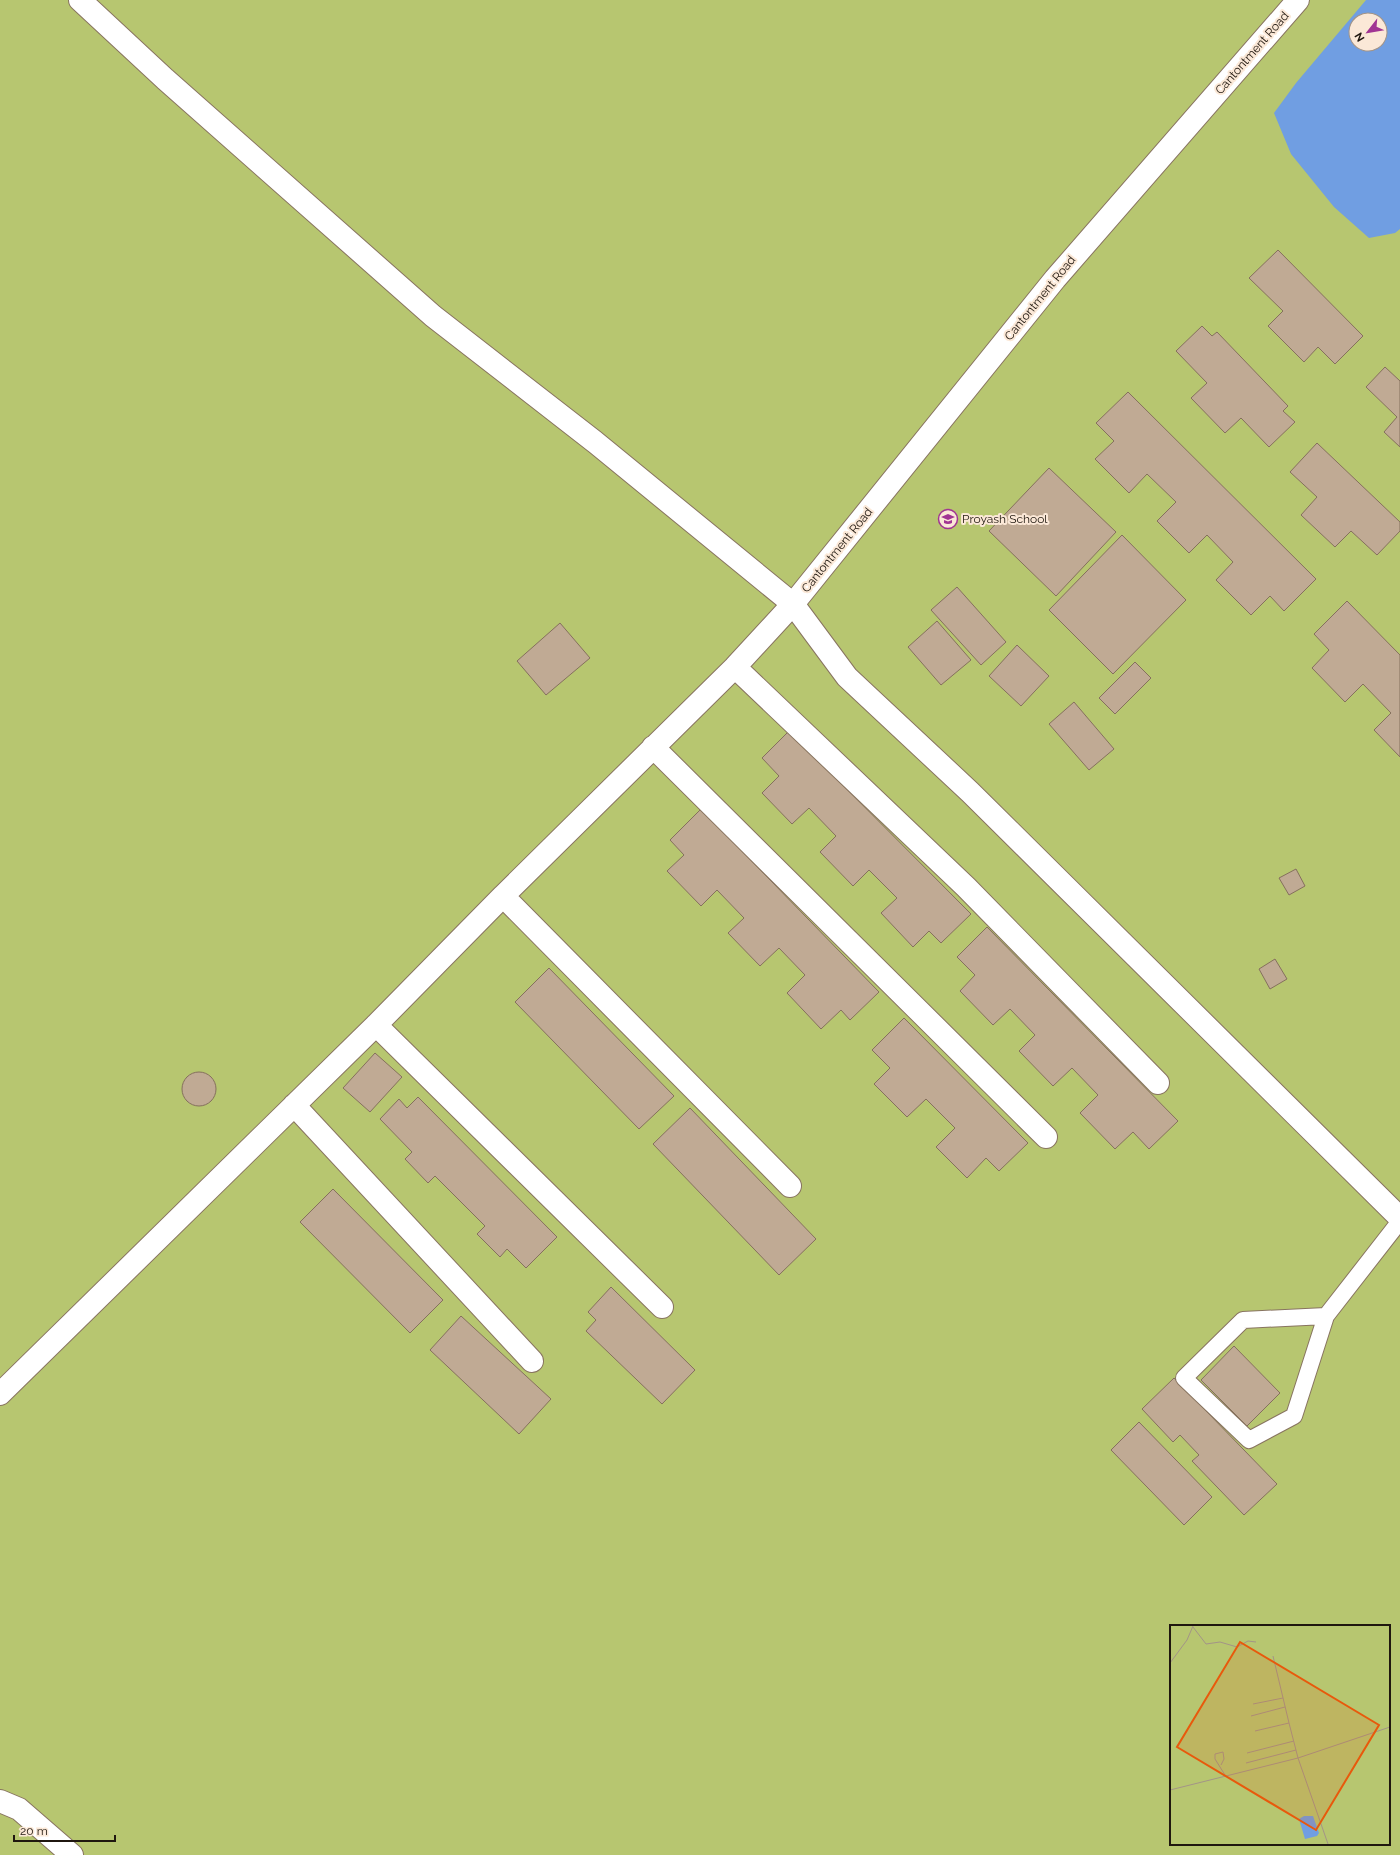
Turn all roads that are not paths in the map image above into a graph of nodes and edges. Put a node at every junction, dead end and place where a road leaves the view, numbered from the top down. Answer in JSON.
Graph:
{"nodes":[{"id":1,"x":80,"y":0,"type":"edge"},
{"id":2,"x":1298,"y":0,"type":"edge"},
{"id":3,"x":793,"y":604,"type":"junction"},
{"id":4,"x":735,"y":666,"type":"junction"},
{"id":5,"x":653,"y":747,"type":"junction"},
{"id":6,"x":502,"y":896,"type":"junction"},
{"id":7,"x":376,"y":1025,"type":"junction"},
{"id":8,"x":1158,"y":1082,"type":"dead end"},
{"id":9,"x":294,"y":1105,"type":"junction"},
{"id":10,"x":1046,"y":1137,"type":"dead end"},
{"id":11,"x":790,"y":1186,"type":"dead end"},
{"id":12,"x":1400,"y":1219,"type":"edge"},
{"id":13,"x":662,"y":1307,"type":"dead end"},
{"id":14,"x":1326,"y":1316,"type":"junction"},
{"id":15,"x":532,"y":1361,"type":"dead end"},
{"id":16,"x":0,"y":1394,"type":"edge"},
{"id":17,"x":0,"y":1801,"type":"edge"},
{"id":18,"x":72,"y":1855,"type":"edge"}],
"edges":[{"from":1,"to":3,"type":"street"},
{"from":2,"to":3,"type":"street","name":"Cantontment Road"},
{"from":3,"to":4,"type":"street","name":"Cantontment Road"},
{"from":3,"to":12,"type":"street"},
{"from":4,"to":5,"type":"street","name":"Cantontment Road"},
{"from":4,"to":8,"type":"street"},
{"from":5,"to":6,"type":"street","name":"Cantontment Road"},
{"from":5,"to":10,"type":"street"},
{"from":6,"to":7,"type":"street","name":"Cantontment Road"},
{"from":6,"to":11,"type":"street"},
{"from":7,"to":9,"type":"street","name":"Cantontment Road"},
{"from":7,"to":13,"type":"street"},
{"from":9,"to":15,"type":"street"},
{"from":9,"to":16,"type":"street","name":"Cantontment Road"},
{"from":12,"to":14,"type":"lane"},
{"from":14,"to":14,"type":"lane"},
{"from":17,"to":18,"type":"street"}]}
